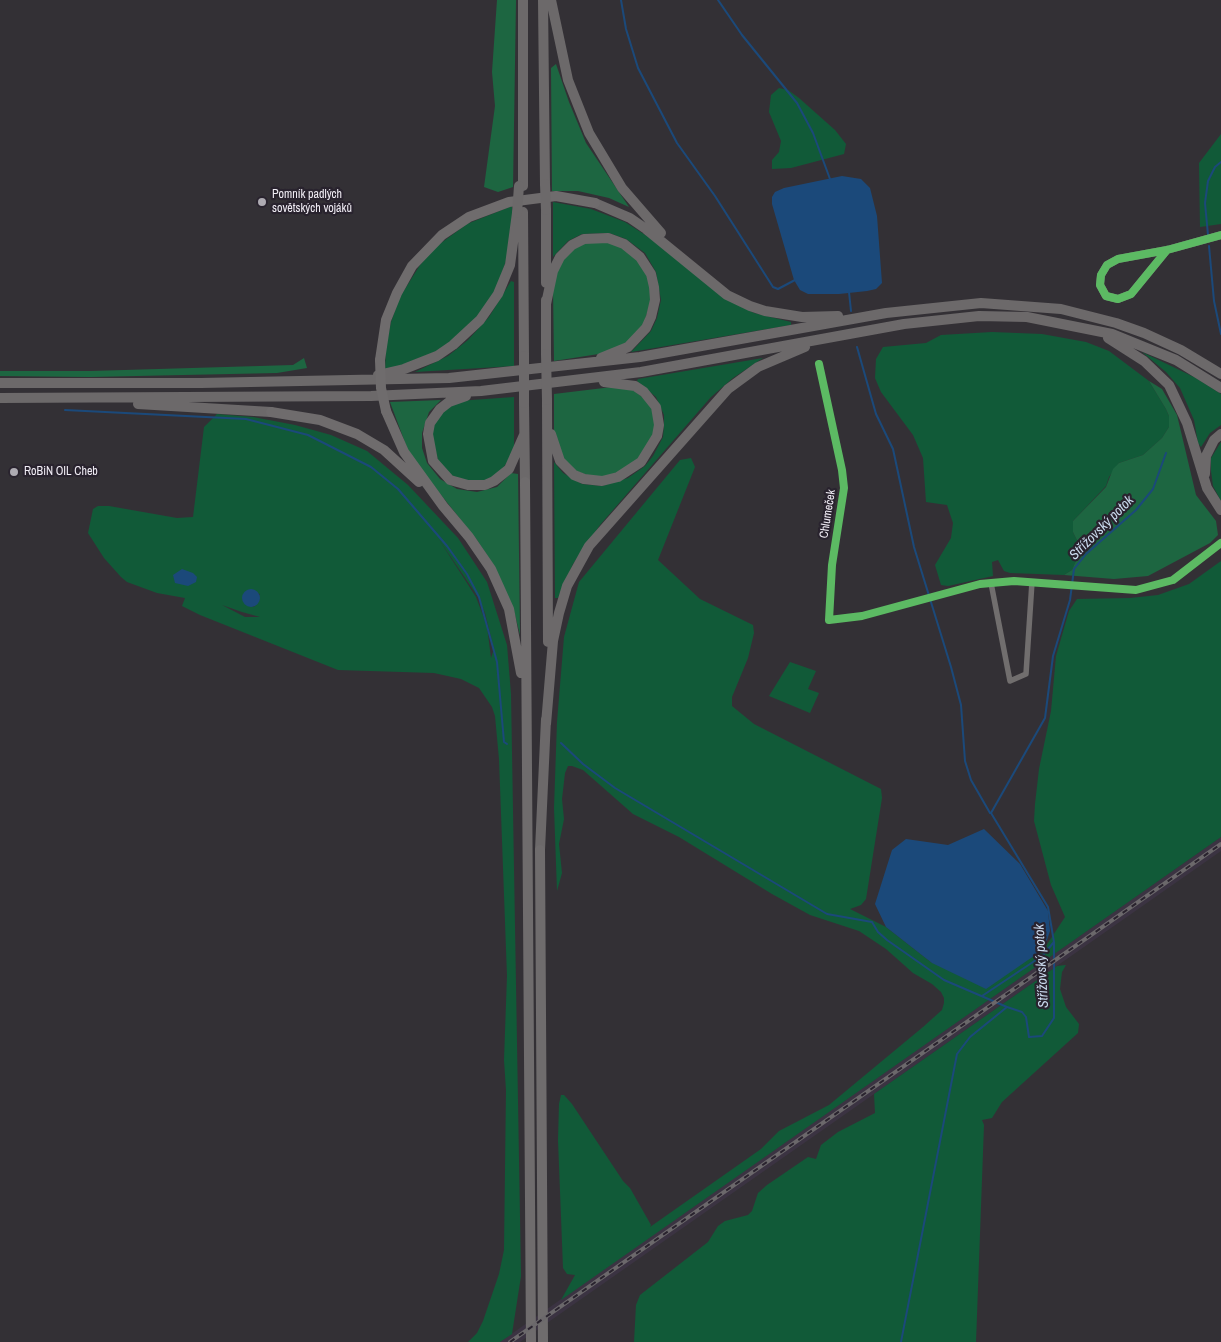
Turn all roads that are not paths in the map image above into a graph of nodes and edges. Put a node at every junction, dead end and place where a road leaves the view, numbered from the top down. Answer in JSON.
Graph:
{"nodes":[{"id":1,"x":523,"y":0,"type":"edge"},
{"id":2,"x":543,"y":0,"type":"edge"},
{"id":3,"x":551,"y":0,"type":"edge"},
{"id":4,"x":520,"y":213,"type":"junction"},
{"id":5,"x":1221,"y":235,"type":"edge"},
{"id":6,"x":1167,"y":250,"type":"junction"},
{"id":7,"x":680,"y":254,"type":"junction"},
{"id":8,"x":546,"y":304,"type":"junction"},
{"id":9,"x":886,"y":313,"type":"junction"},
{"id":10,"x":1093,"y":329,"type":"junction"},
{"id":11,"x":824,"y":339,"type":"junction"},
{"id":12,"x":819,"y":364,"type":"dead end"},
{"id":13,"x":579,"y":365,"type":"junction"},
{"id":14,"x":1220,"y":372,"type":"edge"},
{"id":15,"x":349,"y":380,"type":"junction"},
{"id":16,"x":583,"y":380,"type":"junction"},
{"id":17,"x":0,"y":383,"type":"edge"},
{"id":18,"x":1221,"y":388,"type":"edge"},
{"id":19,"x":481,"y":391,"type":"junction"},
{"id":20,"x":0,"y":398,"type":"edge"},
{"id":21,"x":80,"y":398,"type":"junction"},
{"id":22,"x":547,"y":400,"type":"junction"},
{"id":23,"x":1221,"y":434,"type":"edge"},
{"id":24,"x":524,"y":435,"type":"junction"},
{"id":25,"x":1214,"y":501,"type":"junction"},
{"id":26,"x":442,"y":506,"type":"junction"},
{"id":27,"x":1221,"y":510,"type":"edge"},
{"id":28,"x":1221,"y":544,"type":"edge"},
{"id":29,"x":1032,"y":582,"type":"junction"},
{"id":30,"x":992,"y":583,"type":"junction"},
{"id":31,"x":526,"y":701,"type":"junction"},
{"id":32,"x":546,"y":724,"type":"junction"},
{"id":33,"x":531,"y":1342,"type":"edge"},
{"id":34,"x":543,"y":1342,"type":"edge"}],
"edges":[{"from":1,"to":4,"type":"highway"},
{"from":2,"to":8,"type":"highway","bridge":true},
{"from":3,"to":7,"type":"highway"},
{"from":4,"to":15,"type":"highway"},
{"from":4,"to":24,"type":"highway","bridge":true},
{"from":5,"to":6,"type":"street"},
{"from":6,"to":6,"type":"street"},
{"from":7,"to":9,"type":"highway"},
{"from":7,"to":26,"type":"highway","bridge":true},
{"from":8,"to":13,"type":"highway"},
{"from":8,"to":22,"type":"highway","bridge":true},
{"from":9,"to":13,"type":"highway"},
{"from":9,"to":14,"type":"highway"},
{"from":10,"to":11,"type":"highway"},
{"from":10,"to":18,"type":"highway"},
{"from":10,"to":25,"type":"highway"},
{"from":11,"to":16,"type":"highway"},
{"from":11,"to":32,"type":"highway"},
{"from":12,"to":30,"type":"street","name":"Chlumeček"},
{"from":13,"to":15,"type":"highway"},
{"from":15,"to":17,"type":"highway"},
{"from":16,"to":19,"type":"highway"},
{"from":16,"to":22,"type":"highway"},
{"from":19,"to":21,"type":"highway"},
{"from":19,"to":24,"type":"highway"},
{"from":20,"to":21,"type":"highway"},
{"from":21,"to":26,"type":"highway"},
{"from":22,"to":32,"type":"highway"},
{"from":23,"to":25,"type":"highway"},
{"from":24,"to":31,"type":"highway"},
{"from":25,"to":27,"type":"highway"},
{"from":26,"to":31,"type":"highway"},
{"from":28,"to":29,"type":"street"},
{"from":29,"to":30,"type":"street"},
{"from":29,"to":30,"type":"street"},
{"from":31,"to":33,"type":"highway"},
{"from":32,"to":34,"type":"highway"}]}
